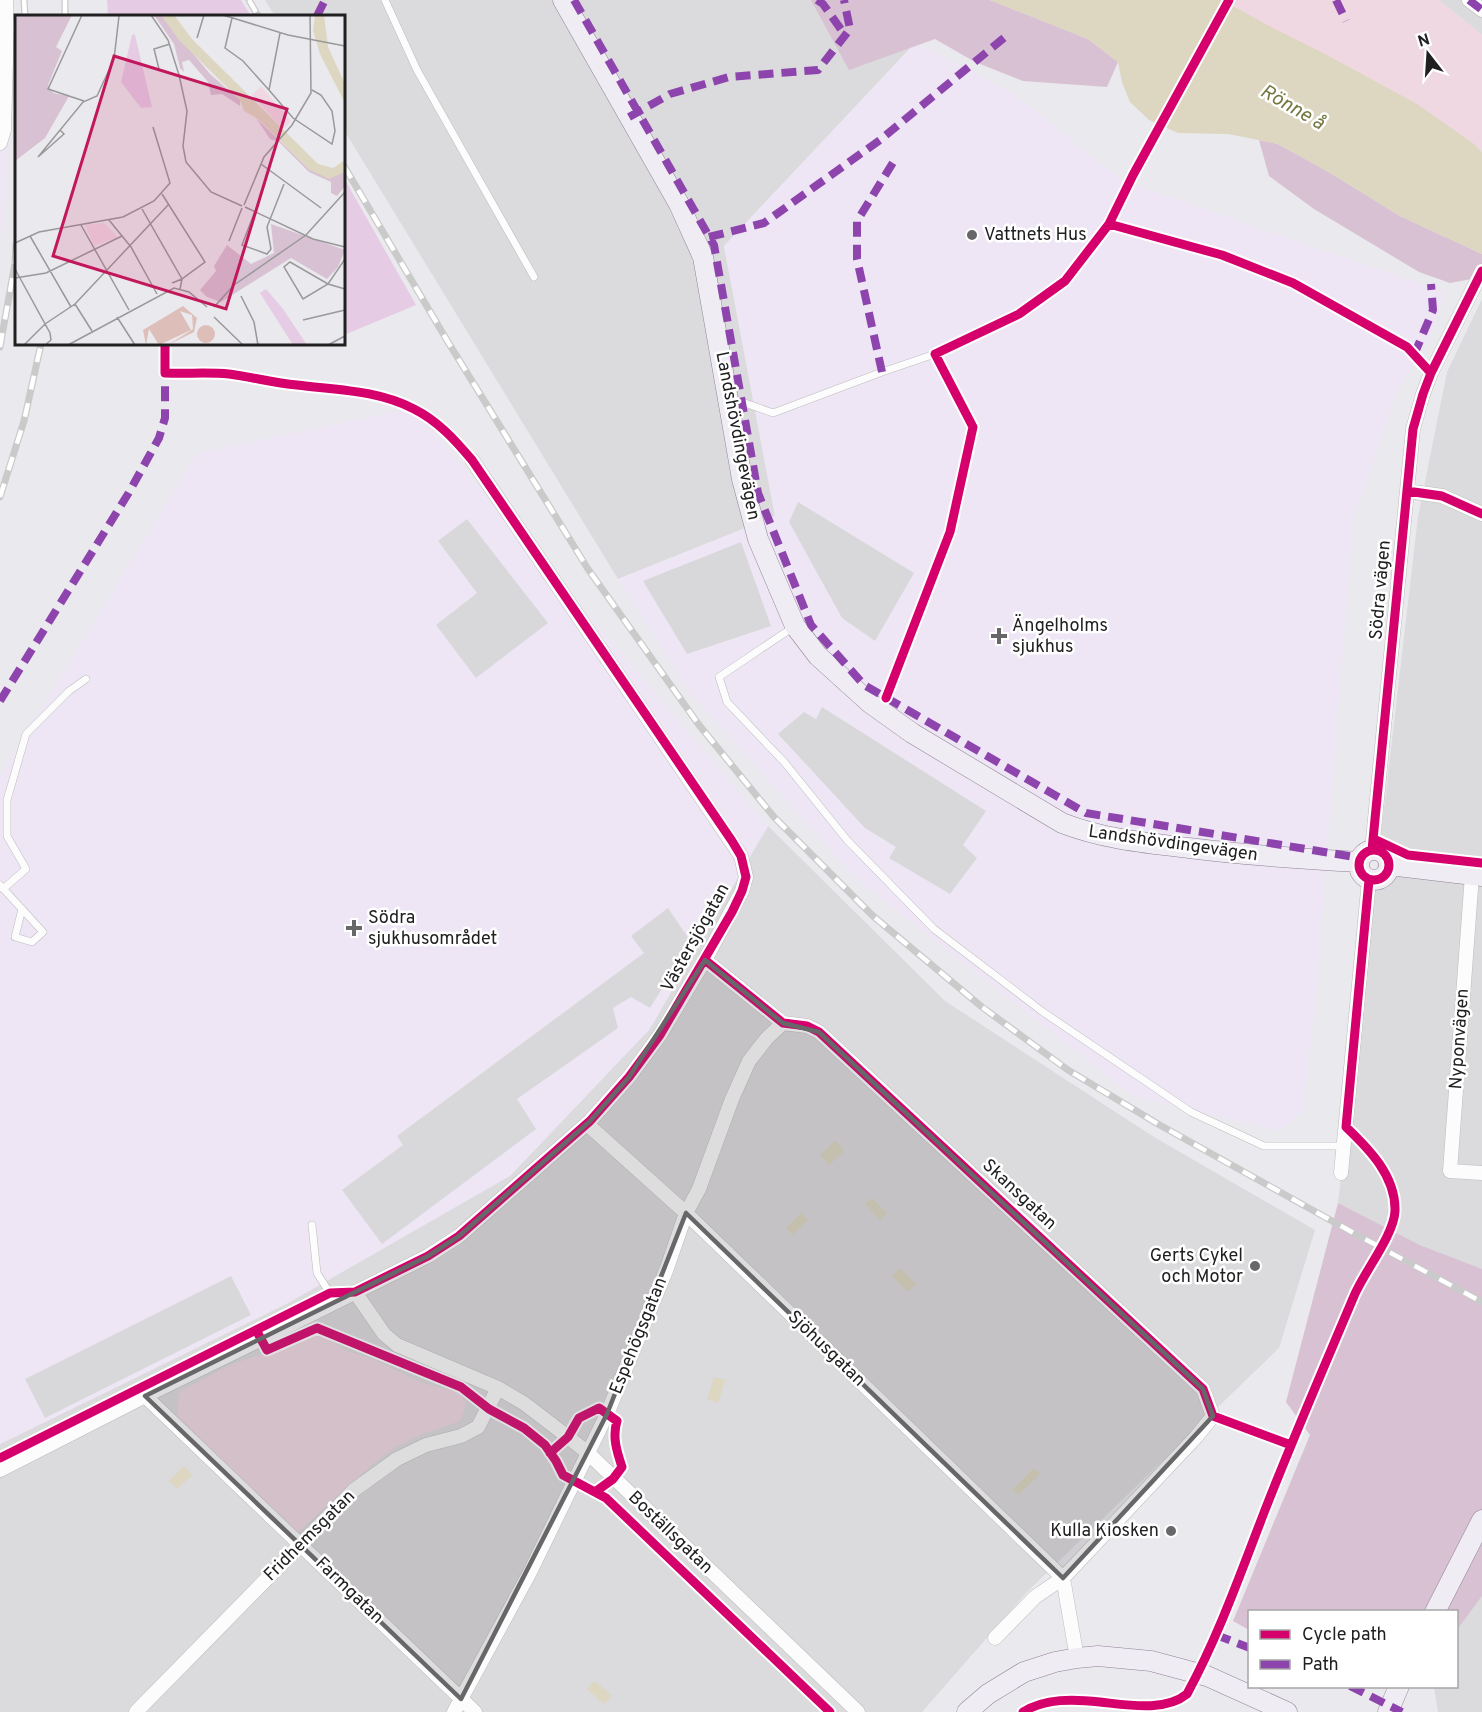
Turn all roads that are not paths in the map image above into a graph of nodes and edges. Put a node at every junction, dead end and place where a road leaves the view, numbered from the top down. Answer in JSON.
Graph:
{"nodes":[{"id":1,"x":6,"y":0,"type":"edge"},
{"id":2,"x":385,"y":0,"type":"edge"},
{"id":3,"x":563,"y":0,"type":"edge"},
{"id":4,"x":1469,"y":0,"type":"edge"},
{"id":5,"x":1482,"y":10,"type":"edge"},
{"id":6,"x":0,"y":143,"type":"edge"},
{"id":7,"x":1482,"y":272,"type":"edge"},
{"id":8,"x":534,"y":277,"type":"dead end"},
{"id":9,"x":935,"y":354,"type":"dead end"},
{"id":10,"x":729,"y":403,"type":"junction"},
{"id":11,"x":472,"y":460,"type":"dead end"},
{"id":12,"x":1407,"y":491,"type":"junction"},
{"id":13,"x":1482,"y":514,"type":"edge"},
{"id":14,"x":795,"y":626,"type":"junction"},
{"id":15,"x":86,"y":679,"type":"dead end"},
{"id":16,"x":1366,"y":856,"type":"junction"},
{"id":17,"x":1389,"y":865,"type":"junction"},
{"id":18,"x":1477,"y":876,"type":"edge"},
{"id":19,"x":1369,"y":880,"type":"junction"},
{"id":20,"x":2,"y":887,"type":"edge"},
{"id":21,"x":22,"y":909,"type":"junction"},
{"id":22,"x":705,"y":960,"type":"junction"},
{"id":23,"x":783,"y":1023,"type":"junction"},
{"id":24,"x":586,"y":1124,"type":"junction"},
{"id":25,"x":1344,"y":1146,"type":"junction"},
{"id":26,"x":1341,"y":1173,"type":"dead end"},
{"id":27,"x":1482,"y":1173,"type":"edge"},
{"id":28,"x":686,"y":1213,"type":"junction"},
{"id":29,"x":312,"y":1225,"type":"dead end"},
{"id":30,"x":355,"y":1292,"type":"junction"},
{"id":31,"x":336,"y":1303,"type":"junction"},
{"id":32,"x":498,"y":1388,"type":"junction"},
{"id":33,"x":145,"y":1396,"type":"junction"},
{"id":34,"x":588,"y":1453,"type":"junction"},
{"id":35,"x":0,"y":1470,"type":"edge"},
{"id":36,"x":1482,"y":1520,"type":"edge"},
{"id":37,"x":300,"y":1544,"type":"junction"},
{"id":38,"x":1063,"y":1578,"type":"junction"},
{"id":39,"x":1436,"y":1610,"type":"edge"},
{"id":40,"x":995,"y":1638,"type":"dead end"},
{"id":41,"x":1077,"y":1658,"type":"junction"},
{"id":42,"x":1399,"y":1688,"type":"edge"},
{"id":43,"x":461,"y":1699,"type":"junction"},
{"id":44,"x":136,"y":1712,"type":"edge"},
{"id":45,"x":454,"y":1712,"type":"edge"},
{"id":46,"x":475,"y":1712,"type":"edge"},
{"id":47,"x":858,"y":1712,"type":"edge"},
{"id":48,"x":967,"y":1712,"type":"edge"},
{"id":49,"x":1287,"y":1712,"type":"edge"},
{"id":50,"x":1388,"y":1712,"type":"edge"}],
"edges":[{"from":1,"to":6,"type":"street"},
{"from":2,"to":8,"type":"lane"},
{"from":3,"to":10,"type":"street","name":"Landshövdingevägen"},
{"from":4,"to":5,"type":"street"},
{"from":7,"to":12,"type":"street","name":"Södra vägen"},
{"from":9,"to":10,"type":"lane"},
{"from":10,"to":14,"type":"street","name":"Landshövdingevägen"},
{"from":11,"to":22,"type":"street","name":"Västersjögatan"},
{"from":12,"to":13,"type":"street"},
{"from":12,"to":16,"type":"street","name":"Södra vägen"},
{"from":14,"to":16,"type":"street","name":"Landshövdingevägen"},
{"from":14,"to":25,"type":"lane"},
{"from":15,"to":20,"type":"lane"},
{"from":16,"to":17,"type":"street"},
{"from":16,"to":19,"type":"street"},
{"from":17,"to":18,"type":"street"},
{"from":17,"to":19,"type":"street"},
{"from":18,"to":27,"type":"street","name":"Nyponvägen"},
{"from":19,"to":25,"type":"street"},
{"from":20,"to":21,"type":"lane"},
{"from":21,"to":21,"type":"lane"},
{"from":22,"to":23,"type":"street"},
{"from":22,"to":24,"type":"street","name":"Västersjögatan"},
{"from":23,"to":28,"type":"street","name":"Espehögsgatan"},
{"from":23,"to":38,"type":"street","name":"Skansgatan"},
{"from":24,"to":28,"type":"street","name":"Sjöhusgatan"},
{"from":24,"to":30,"type":"street","name":"Västersjögatan"},
{"from":25,"to":26,"type":"street"},
{"from":28,"to":34,"type":"street","name":"Espehögsgatan"},
{"from":28,"to":38,"type":"street","name":"Sjöhusgatan"},
{"from":29,"to":31,"type":"lane"},
{"from":30,"to":31,"type":"street","name":"Västersjögatan"},
{"from":30,"to":32,"type":"street","name":"Boställsgatan"},
{"from":31,"to":33,"type":"street","name":"Västersjögatan"},
{"from":32,"to":34,"type":"street","name":"Boställsgatan"},
{"from":32,"to":37,"type":"street","name":"Fridhemsgatan"},
{"from":33,"to":35,"type":"street","name":"Västersjögatan"},
{"from":33,"to":37,"type":"street","name":"Farmgatan"},
{"from":34,"to":43,"type":"street","name":"Espehögsgatan"},
{"from":34,"to":47,"type":"street","name":"Boställsgatan"},
{"from":36,"to":39,"type":"street"},
{"from":37,"to":43,"type":"street","name":"Farmgatan"},
{"from":37,"to":44,"type":"street","name":"Fridhemsgatan"},
{"from":38,"to":40,"type":"street","name":"Skansgatan"},
{"from":38,"to":41,"type":"street"},
{"from":41,"to":48,"type":"street"},
{"from":41,"to":49,"type":"street"},
{"from":42,"to":50,"type":"street"},
{"from":43,"to":45,"type":"street","name":"Espehögsgatan"},
{"from":43,"to":46,"type":"street","name":"Farmgatan"}]}
